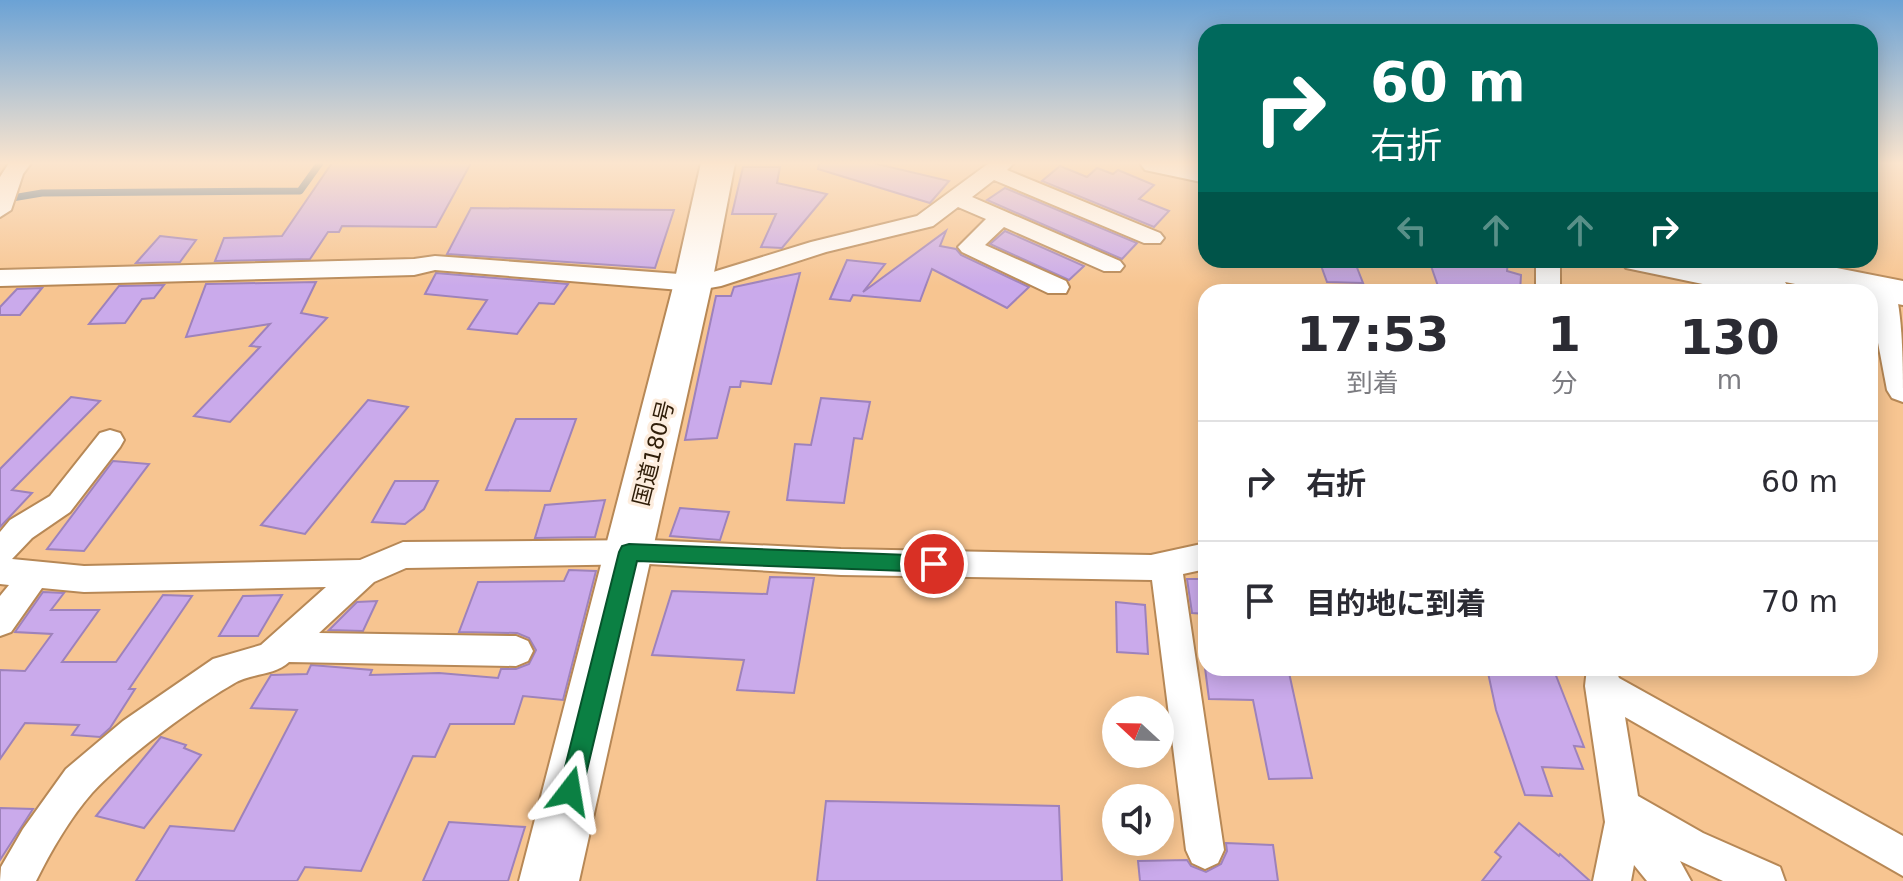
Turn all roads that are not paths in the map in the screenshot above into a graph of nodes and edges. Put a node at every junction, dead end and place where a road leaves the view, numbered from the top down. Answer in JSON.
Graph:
{"nodes":[{"id":1,"x":709,"y":204,"type":"edge"},
{"id":2,"x":950,"y":204,"type":"edge"},
{"id":3,"x":970,"y":204,"type":"edge"},
{"id":4,"x":1078,"y":204,"type":"edge"},
{"id":5,"x":1001,"y":217,"type":"junction"},
{"id":6,"x":1152,"y":238,"type":"dead end"},
{"id":7,"x":1112,"y":266,"type":"dead end"},
{"id":8,"x":1680,"y":268,"type":"edge"},
{"id":9,"x":1764,"y":268,"type":"edge"},
{"id":10,"x":0,"y":278,"type":"edge"},
{"id":11,"x":693,"y":283,"type":"junction"},
{"id":12,"x":1760,"y":284,"type":"edge"},
{"id":13,"x":1823,"y":284,"type":"edge"},
{"id":14,"x":1057,"y":287,"type":"dead end"},
{"id":15,"x":1889,"y":302,"type":"edge"},
{"id":16,"x":1901,"y":372,"type":"edge"},
{"id":17,"x":110,"y":440,"type":"dead end"},
{"id":18,"x":0,"y":552,"type":"edge"},
{"id":19,"x":629,"y":552,"type":"junction"},
{"id":20,"x":1198,"y":558,"type":"edge"},
{"id":21,"x":1166,"y":565,"type":"junction"},
{"id":22,"x":0,"y":571,"type":"edge"},
{"id":23,"x":363,"y":573,"type":"junction"},
{"id":24,"x":34,"y":574,"type":"junction"},
{"id":25,"x":0,"y":622,"type":"edge"},
{"id":26,"x":282,"y":647,"type":"junction"},
{"id":27,"x":516,"y":651,"type":"dead end"},
{"id":28,"x":1601,"y":677,"type":"edge"},
{"id":29,"x":1623,"y":814,"type":"junction"},
{"id":30,"x":1205,"y":850,"type":"dead end"},
{"id":31,"x":1903,"y":857,"type":"edge"},
{"id":32,"x":15,"y":881,"type":"edge"},
{"id":33,"x":549,"y":881,"type":"edge"},
{"id":34,"x":1612,"y":881,"type":"edge"},
{"id":35,"x":1672,"y":881,"type":"edge"},
{"id":36,"x":1766,"y":881,"type":"edge"}],
"edges":[{"from":1,"to":11,"type":"highway","name":"国道180号"},
{"from":2,"to":11,"type":"street"},
{"from":3,"to":5,"type":"street"},
{"from":4,"to":6,"type":"street"},
{"from":5,"to":7,"type":"street"},
{"from":5,"to":14,"type":"street"},
{"from":8,"to":12,"type":"highway"},
{"from":9,"to":13,"type":"highway"},
{"from":10,"to":11,"type":"street"},
{"from":11,"to":19,"type":"highway","name":"国道180号"},
{"from":15,"to":16,"type":"street"},
{"from":17,"to":18,"type":"street"},
{"from":19,"to":21,"type":"street"},
{"from":19,"to":23,"type":"street"},
{"from":19,"to":33,"type":"highway","name":"国道180号"},
{"from":20,"to":21,"type":"street"},
{"from":21,"to":30,"type":"street"},
{"from":22,"to":24,"type":"street"},
{"from":23,"to":24,"type":"street"},
{"from":23,"to":26,"type":"street"},
{"from":24,"to":25,"type":"street"},
{"from":26,"to":27,"type":"street"},
{"from":26,"to":32,"type":"street"},
{"from":28,"to":29,"type":"street"},
{"from":28,"to":31,"type":"street"},
{"from":29,"to":34,"type":"street"},
{"from":29,"to":35,"type":"street"},
{"from":29,"to":36,"type":"street"}]}
